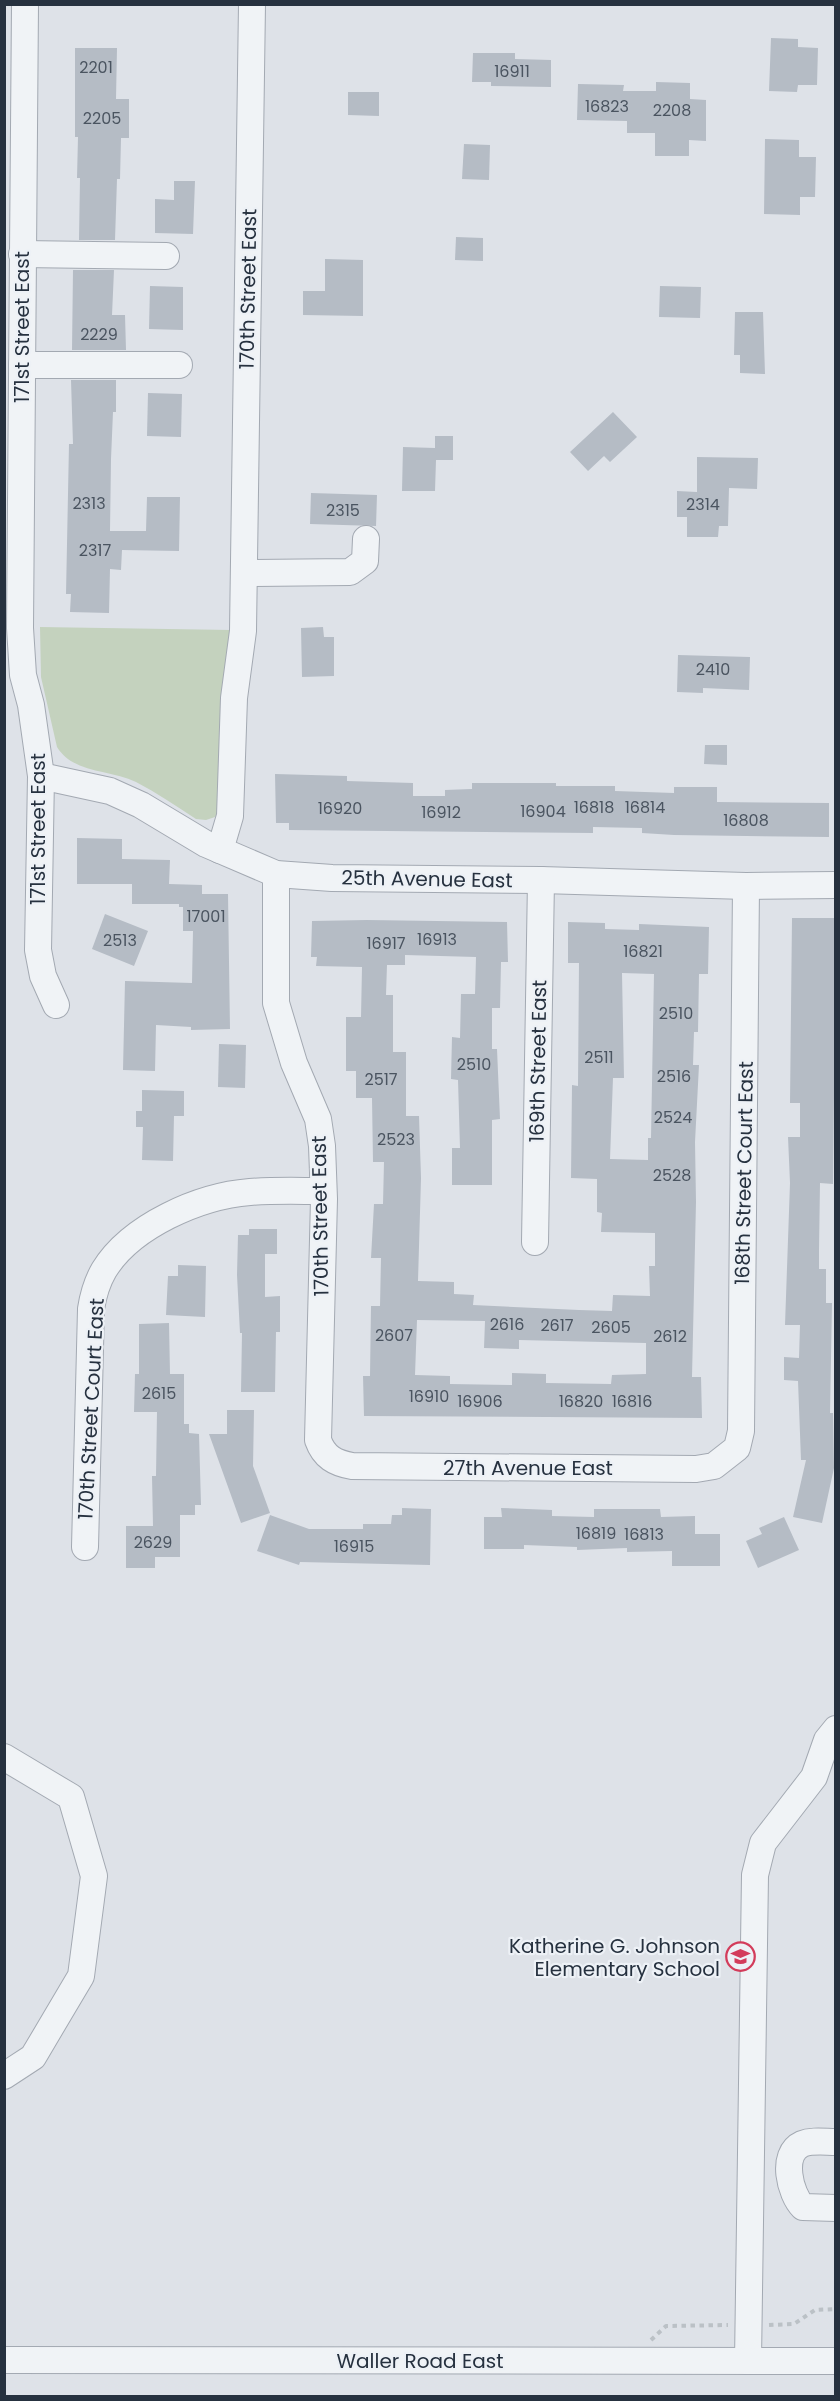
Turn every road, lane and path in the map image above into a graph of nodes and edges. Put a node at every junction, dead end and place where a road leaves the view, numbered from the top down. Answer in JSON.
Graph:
{"nodes":[{"id":1,"x":25,"y":4,"type":"edge"},
{"id":2,"x":252,"y":4,"type":"edge"},
{"id":3,"x":22,"y":254,"type":"junction"},
{"id":4,"x":166,"y":256,"type":"dead end"},
{"id":5,"x":179,"y":364,"type":"dead end"},
{"id":6,"x":22,"y":365,"type":"junction"},
{"id":7,"x":366,"y":540,"type":"dead end"},
{"id":8,"x":244,"y":573,"type":"junction"},
{"id":9,"x":41,"y":776,"type":"junction"},
{"id":10,"x":220,"y":850,"type":"junction"},
{"id":11,"x":276,"y":873,"type":"junction"},
{"id":12,"x":541,"y":880,"type":"junction"},
{"id":13,"x":836,"y":885,"type":"edge"},
{"id":14,"x":746,"y":886,"type":"junction"},
{"id":15,"x":56,"y":1005,"type":"dead end"},
{"id":16,"x":323,"y":1191,"type":"junction"},
{"id":17,"x":535,"y":1242,"type":"dead end"},
{"id":18,"x":326,"y":1456,"type":"joint"},
{"id":19,"x":729,"y":1456,"type":"joint"},
{"id":20,"x":85,"y":1547,"type":"dead end"},
{"id":21,"x":836,"y":1729,"type":"edge"},
{"id":22,"x":4,"y":1756,"type":"edge"},
{"id":23,"x":825,"y":1777,"type":"edge"},
{"id":24,"x":4,"y":2076,"type":"edge"},
{"id":25,"x":836,"y":2142,"type":"edge"},
{"id":26,"x":836,"y":2208,"type":"edge"},
{"id":27,"x":4,"y":2360,"type":"edge"},
{"id":28,"x":748,"y":2361,"type":"junction"},
{"id":29,"x":836,"y":2361,"type":"edge"}],
"edges":[{"from":1,"to":3,"type":"street","name":"171st Street East"},
{"from":2,"to":8,"type":"street","name":"170th Street East"},
{"from":3,"to":4,"type":"street"},
{"from":3,"to":6,"type":"street","name":"171st Street East"},
{"from":5,"to":6,"type":"street"},
{"from":6,"to":9,"type":"street","name":"171st Street East"},
{"from":7,"to":8,"type":"street"},
{"from":8,"to":10,"type":"street","name":"170th Street East"},
{"from":9,"to":10,"type":"street","name":"25th Avenue East"},
{"from":9,"to":15,"type":"street","name":"171st Street East"},
{"from":10,"to":11,"type":"street","name":"25th Avenue East"},
{"from":11,"to":12,"type":"street","name":"25th Avenue East"},
{"from":11,"to":16,"type":"street","name":"170th Street East"},
{"from":12,"to":14,"type":"street","name":"25th Avenue East"},
{"from":12,"to":17,"type":"street","name":"169th Street East"},
{"from":13,"to":14,"type":"street","name":"25th Avenue East"},
{"from":14,"to":19,"type":"street","name":"168th Street Court East"},
{"from":16,"to":18,"type":"street","name":"170th Street East"},
{"from":16,"to":20,"type":"street","name":"170th Street Court East"},
{"from":18,"to":19,"type":"street","name":"27th Avenue East"},
{"from":21,"to":23,"type":"street"},
{"from":22,"to":24,"type":"street"},
{"from":23,"to":28,"type":"street"},
{"from":25,"to":26,"type":"street"},
{"from":27,"to":28,"type":"street","name":"Waller Road East"},
{"from":28,"to":29,"type":"street","name":"Waller Road East"}]}
